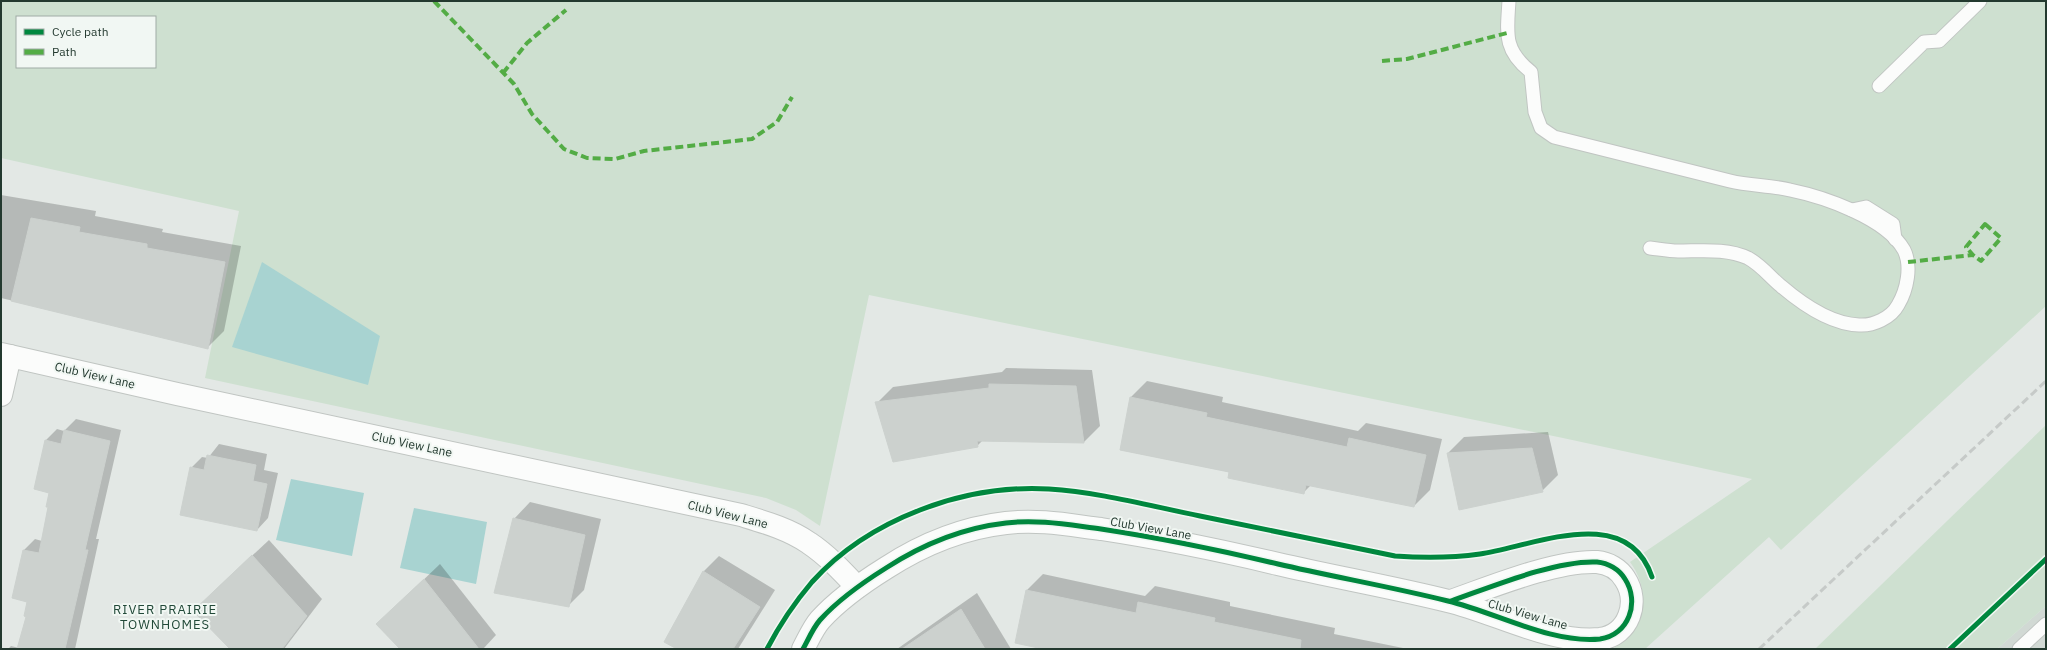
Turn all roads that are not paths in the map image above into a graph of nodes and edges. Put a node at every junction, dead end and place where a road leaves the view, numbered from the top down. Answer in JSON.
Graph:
{"nodes":[{"id":1,"x":1509,"y":1,"type":"edge"},
{"id":2,"x":1980,"y":1,"type":"edge"},
{"id":3,"x":1879,"y":86,"type":"dead end"},
{"id":4,"x":1650,"y":248,"type":"dead end"},
{"id":5,"x":5,"y":355,"type":"edge"},
{"id":6,"x":1,"y":394,"type":"edge"},
{"id":7,"x":857,"y":586,"type":"junction"},
{"id":8,"x":1451,"y":601,"type":"junction"},
{"id":9,"x":2046,"y":624,"type":"edge"},
{"id":10,"x":803,"y":649,"type":"edge"},
{"id":11,"x":2019,"y":649,"type":"edge"}],
"edges":[{"from":1,"to":4,"type":"lane"},
{"from":2,"to":3,"type":"lane"},
{"from":5,"to":6,"type":"street"},
{"from":5,"to":7,"type":"street","name":"Club View Lane"},
{"from":7,"to":8,"type":"street","name":"Club View Lane"},
{"from":7,"to":10,"type":"street"},
{"from":8,"to":8,"type":"street","name":"Club View Lane"},
{"from":9,"to":11,"type":"lane"}]}
